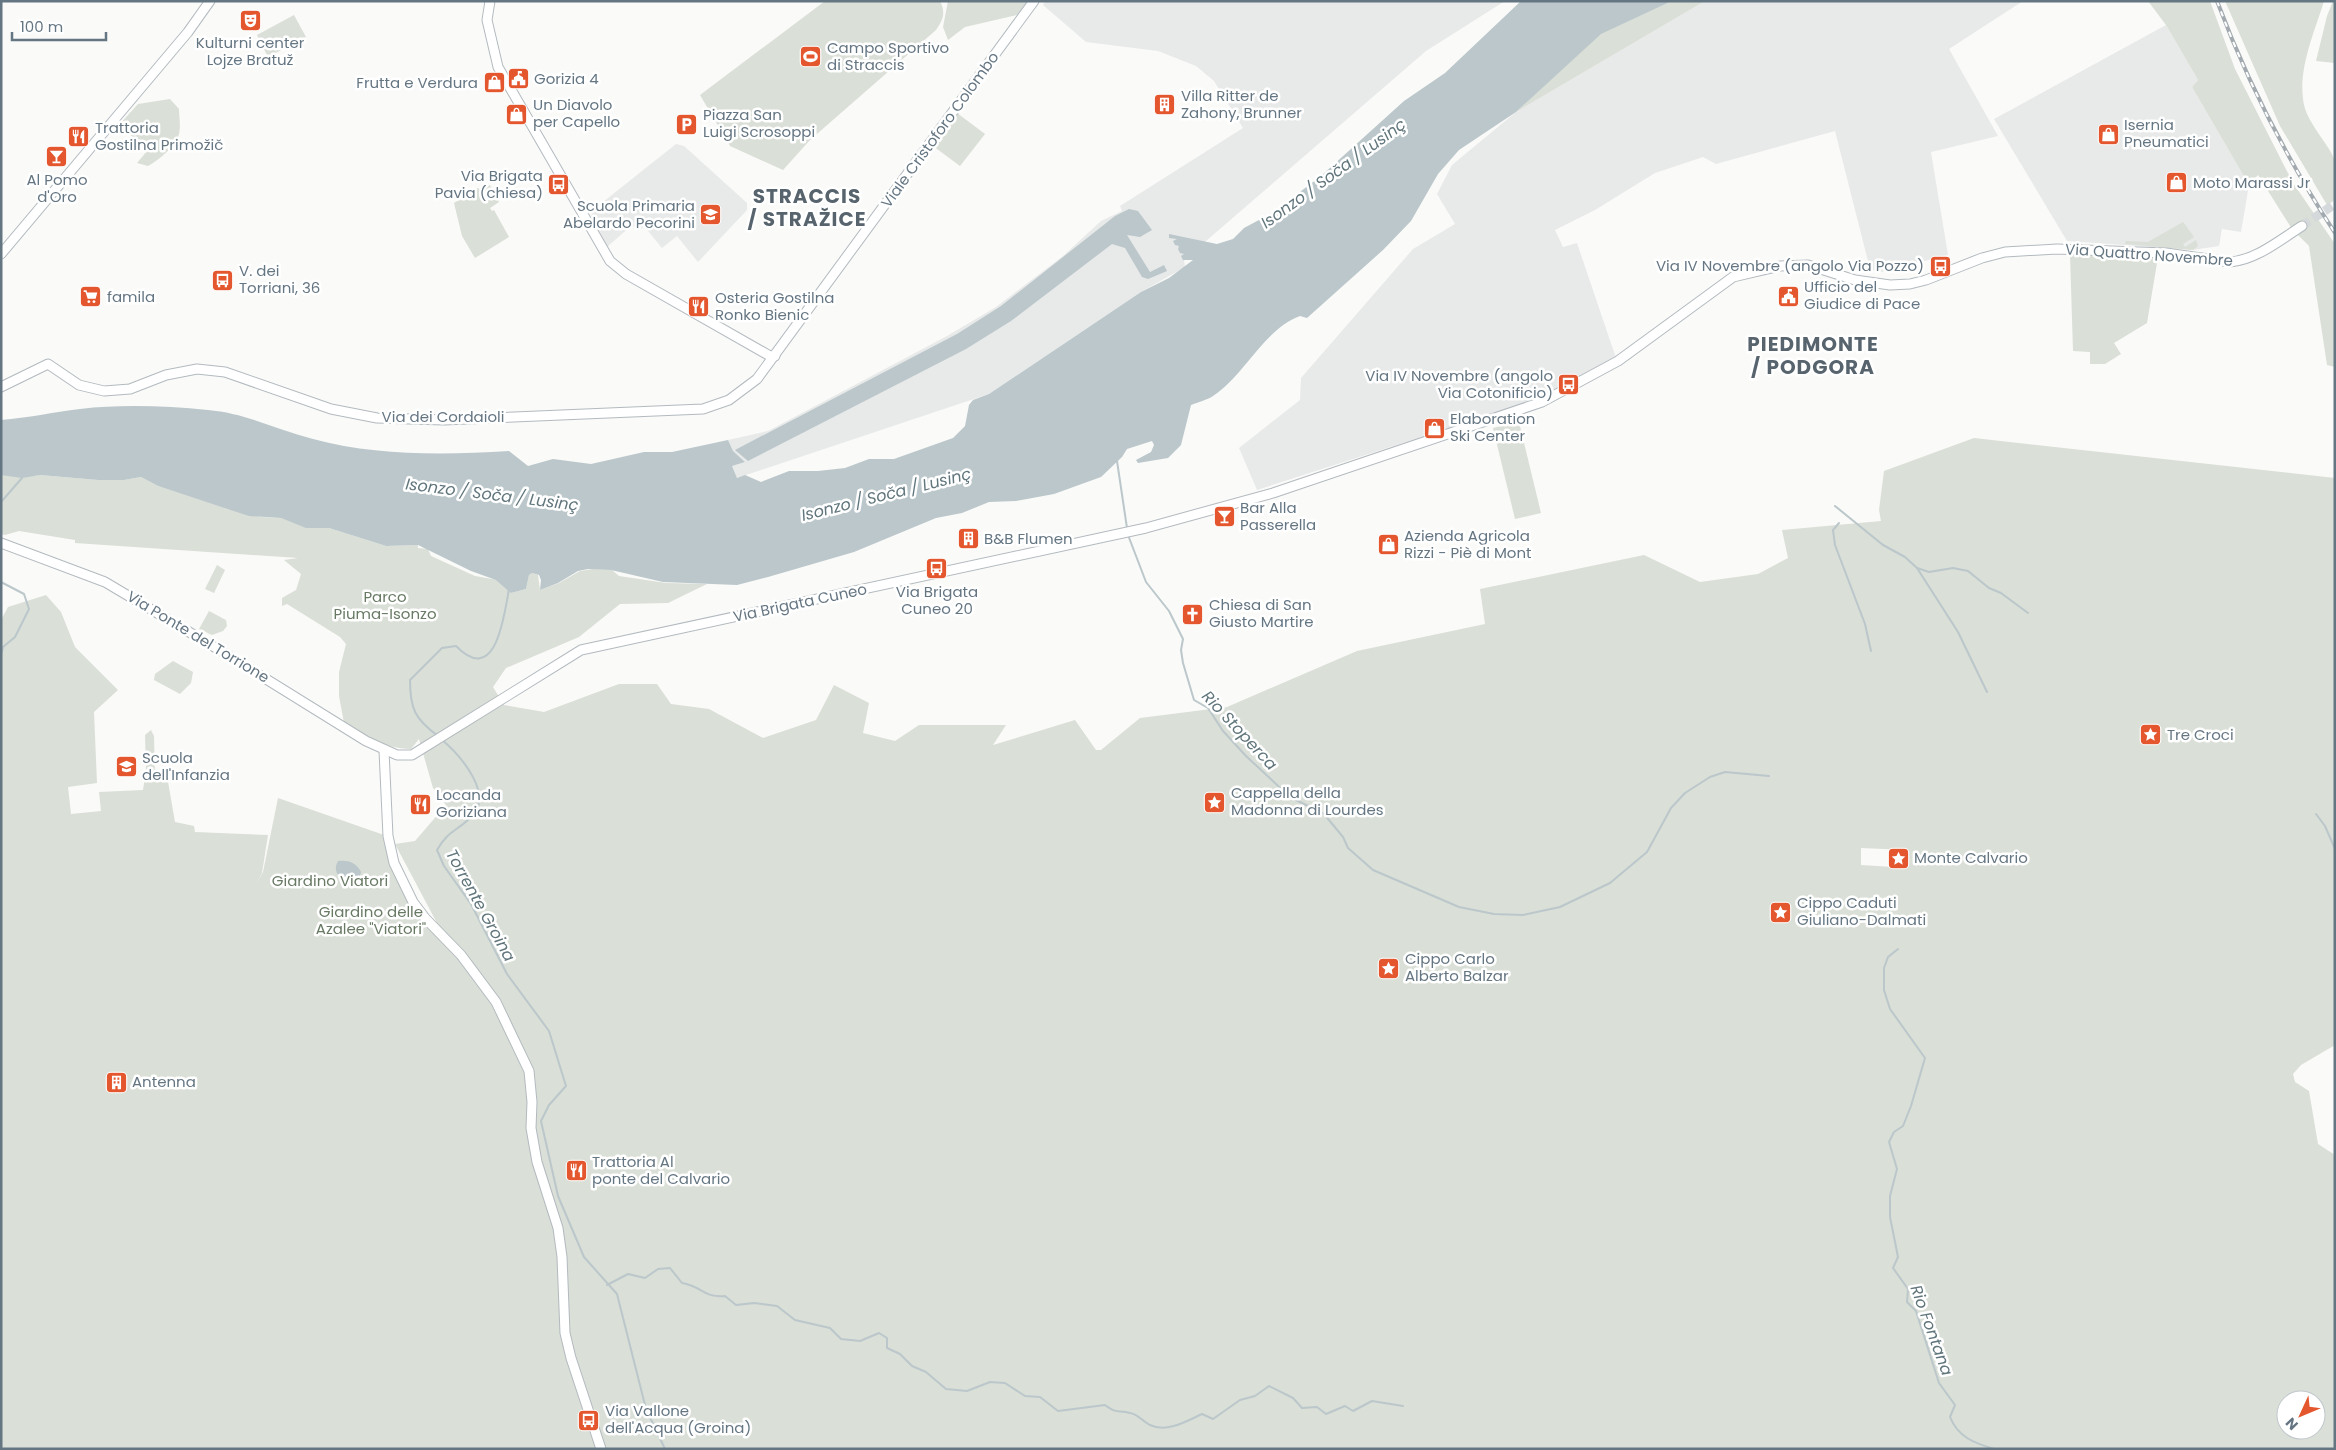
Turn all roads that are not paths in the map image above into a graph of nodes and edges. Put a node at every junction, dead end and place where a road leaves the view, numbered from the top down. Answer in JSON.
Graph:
{"nodes":[{"id":1,"x":210,"y":1,"type":"edge"},
{"id":2,"x":490,"y":1,"type":"edge"},
{"id":3,"x":1034,"y":1,"type":"edge"},
{"id":4,"x":2302,"y":226,"type":"tunnel mouth"},
{"id":5,"x":3,"y":250,"type":"edge"},
{"id":6,"x":774,"y":356,"type":"junction"},
{"id":7,"x":1,"y":387,"type":"edge"},
{"id":8,"x":1241,"y":503,"type":"joint"},
{"id":9,"x":1,"y":543,"type":"edge"},
{"id":10,"x":384,"y":751,"type":"junction"},
{"id":11,"x":601,"y":1449,"type":"edge"}],
"edges":[{"from":1,"to":5,"type":"main road"},
{"from":2,"to":6,"type":"main road"},
{"from":3,"to":6,"type":"main road","name":"Viale Cristoforo Colombo"},
{"from":4,"to":8,"type":"main road","name":"Via Quattro Novembre"},
{"from":6,"to":7,"type":"main road","name":"Via dei Cordaioli"},
{"from":8,"to":10,"type":"main road","name":"Via Brigata Cuneo"},
{"from":9,"to":10,"type":"main road","name":"Via Ponte del Torrione"},
{"from":10,"to":11,"type":"main road"}]}
